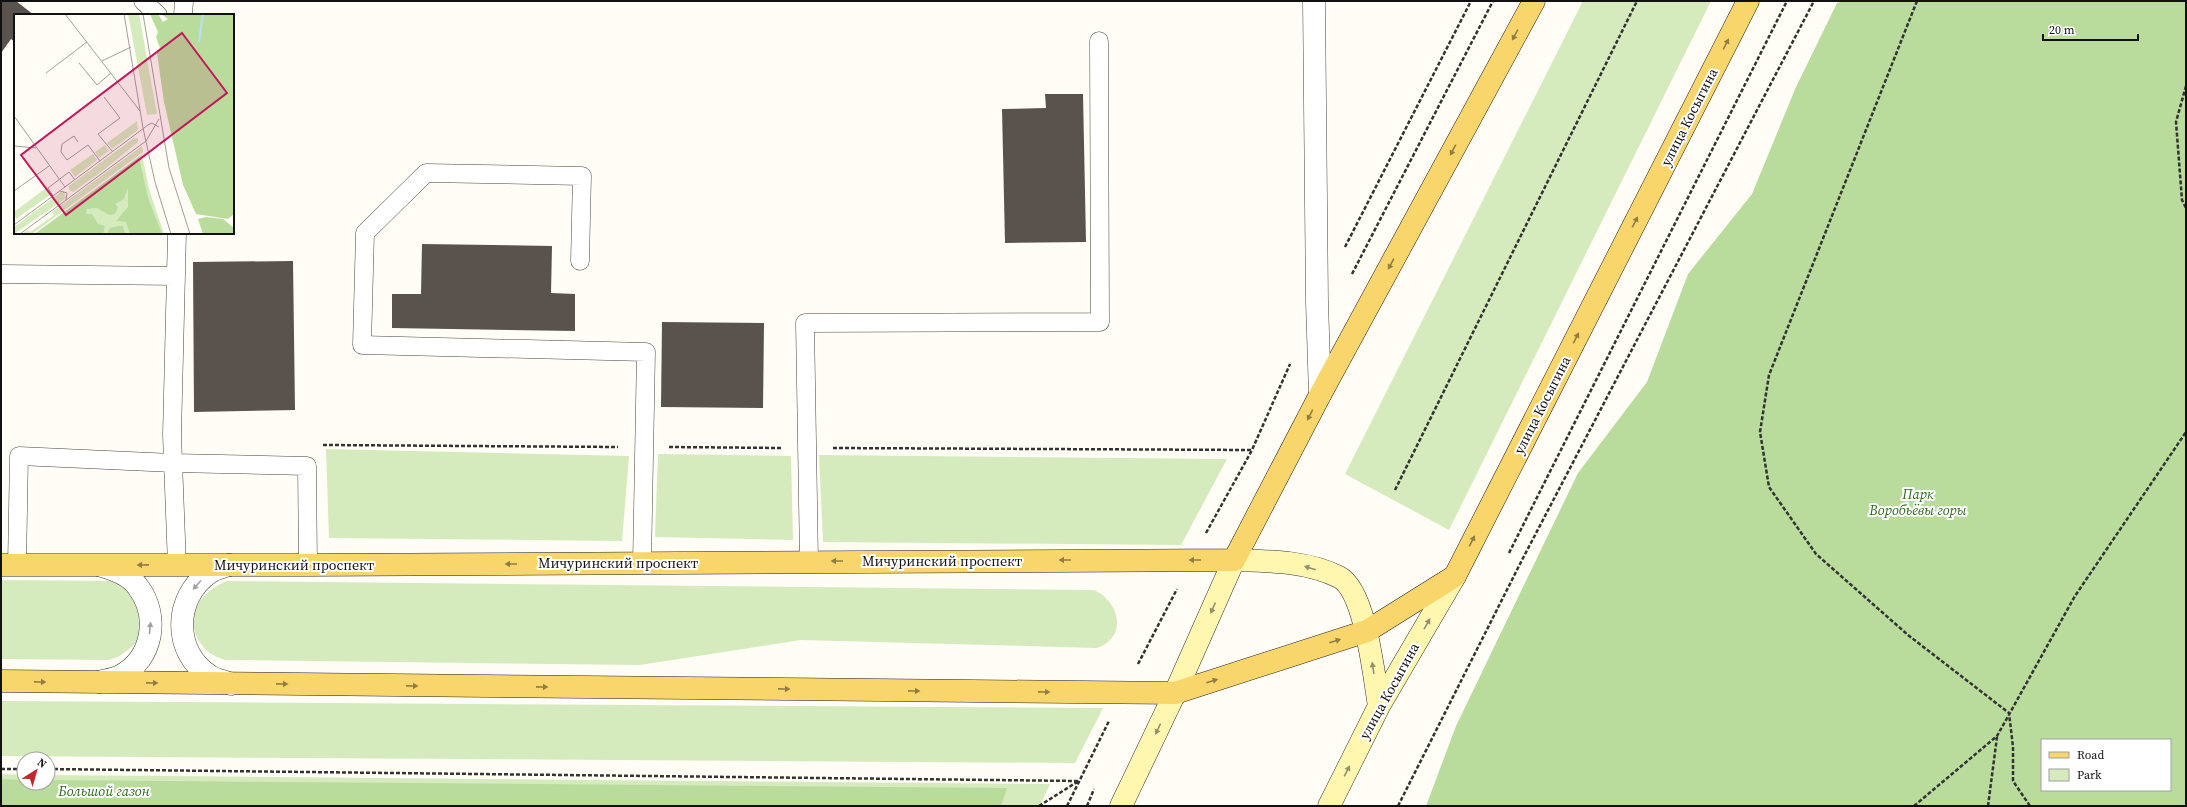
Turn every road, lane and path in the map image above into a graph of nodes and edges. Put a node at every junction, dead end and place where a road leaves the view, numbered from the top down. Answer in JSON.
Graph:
{"nodes":[{"id":1,"x":143,"y":1,"type":"edge"},
{"id":2,"x":184,"y":1,"type":"edge"},
{"id":3,"x":1314,"y":1,"type":"edge"},
{"id":4,"x":1471,"y":1,"type":"edge"},
{"id":5,"x":1493,"y":1,"type":"edge"},
{"id":6,"x":1534,"y":1,"type":"edge"},
{"id":7,"x":1637,"y":1,"type":"edge"},
{"id":8,"x":1748,"y":1,"type":"edge"},
{"id":9,"x":1787,"y":1,"type":"edge"},
{"id":10,"x":1814,"y":1,"type":"edge"},
{"id":11,"x":1917,"y":1,"type":"edge"},
{"id":12,"x":157,"y":14,"type":"edge"},
{"id":13,"x":183,"y":14,"type":"edge"},
{"id":14,"x":1099,"y":41,"type":"dead end"},
{"id":15,"x":2186,"y":86,"type":"edge"},
{"id":16,"x":2186,"y":208,"type":"edge"},
{"id":17,"x":177,"y":234,"type":"edge"},
{"id":18,"x":1342,"y":253,"type":"dead end"},
{"id":19,"x":580,"y":261,"type":"dead end"},
{"id":20,"x":1,"y":274,"type":"edge"},
{"id":21,"x":1351,"y":275,"type":"dead end"},
{"id":22,"x":176,"y":276,"type":"junction"},
{"id":23,"x":1291,"y":360,"type":"dead end"},
{"id":24,"x":1320,"y":395,"type":"junction"},
{"id":25,"x":2186,"y":432,"type":"edge"},
{"id":26,"x":173,"y":463,"type":"junction"},
{"id":27,"x":1395,"y":490,"type":"dead end"},
{"id":28,"x":1508,"y":553,"type":"dead end"},
{"id":29,"x":1191,"y":560,"type":"junction"},
{"id":30,"x":1234,"y":560,"type":"junction"},
{"id":31,"x":809,"y":561,"type":"junction"},
{"id":32,"x":642,"y":563,"type":"junction"},
{"id":33,"x":9,"y":565,"type":"edge"},
{"id":34,"x":177,"y":565,"type":"junction"},
{"id":35,"x":229,"y":565,"type":"junction"},
{"id":36,"x":308,"y":565,"type":"junction"},
{"id":37,"x":102,"y":566,"type":"junction"},
{"id":38,"x":1454,"y":576,"type":"junction"},
{"id":39,"x":1367,"y":631,"type":"junction"},
{"id":40,"x":1,"y":682,"type":"edge"},
{"id":41,"x":100,"y":682,"type":"junction"},
{"id":42,"x":231,"y":684,"type":"junction"},
{"id":43,"x":1124,"y":693,"type":"junction"},
{"id":44,"x":1175,"y":693,"type":"junction"},
{"id":45,"x":1379,"y":706,"type":"junction"},
{"id":46,"x":2009,"y":713,"type":"junction"},
{"id":47,"x":1997,"y":736,"type":"junction"},
{"id":48,"x":1,"y":769,"type":"edge"},
{"id":49,"x":16,"y":769,"type":"edge"},
{"id":50,"x":56,"y":769,"type":"edge"},
{"id":51,"x":1078,"y":781,"type":"junction"},
{"id":52,"x":1094,"y":789,"type":"dead end"},
{"id":53,"x":1039,"y":806,"type":"edge"},
{"id":54,"x":1067,"y":806,"type":"edge"},
{"id":55,"x":1087,"y":806,"type":"edge"},
{"id":56,"x":1121,"y":806,"type":"edge"},
{"id":57,"x":1329,"y":806,"type":"edge"},
{"id":58,"x":1398,"y":806,"type":"edge"},
{"id":59,"x":1914,"y":806,"type":"edge"},
{"id":60,"x":1988,"y":806,"type":"edge"},
{"id":61,"x":2030,"y":806,"type":"edge"}],
"edges":[{"from":1,"to":12,"type":"lane"},
{"from":2,"to":13,"type":"lane"},
{"from":3,"to":24,"type":"street"},
{"from":4,"to":18,"type":"path"},
{"from":5,"to":21,"type":"path"},
{"from":6,"to":24,"type":"main road","one_way":true},
{"from":7,"to":27,"type":"path"},
{"from":38,"to":8,"type":"main road","name":"улица Косыгина","one_way":true},
{"from":9,"to":28,"type":"path"},
{"from":10,"to":58,"type":"path"},
{"from":11,"to":46,"type":"path"},
{"from":14,"to":31,"type":"lane"},
{"from":15,"to":16,"type":"path"},
{"from":17,"to":22,"type":"lane"},
{"from":19,"to":32,"type":"lane"},
{"from":20,"to":22,"type":"lane"},
{"from":22,"to":26,"type":"lane"},
{"from":23,"to":29,"type":"path"},
{"from":24,"to":30,"type":"main road","one_way":true},
{"from":25,"to":46,"type":"path"},
{"from":26,"to":33,"type":"lane"},
{"from":26,"to":34,"type":"lane"},
{"from":26,"to":36,"type":"lane"},
{"from":30,"to":29,"type":"main road","name":"Мичуринский проспект","one_way":true},
{"from":29,"to":31,"type":"main road","name":"Мичуринский проспект","one_way":true},
{"from":29,"to":43,"type":"path"},
{"from":39,"to":30,"type":"main road","one_way":true},
{"from":30,"to":44,"type":"main road","one_way":true},
{"from":31,"to":32,"type":"main road","name":"Мичуринский проспект"},
{"from":32,"to":36,"type":"main road","name":"Мичуринский проспект","one_way":true},
{"from":33,"to":37,"type":"main road","name":"Мичуринский проспект"},
{"from":34,"to":35,"type":"main road","name":"Мичуринский проспект"},
{"from":34,"to":37,"type":"main road","name":"Мичуринский проспект","one_way":true},
{"from":35,"to":36,"type":"main road","name":"Мичуринский проспект"},
{"from":35,"to":42,"type":"street","one_way":true},
{"from":41,"to":37,"type":"street","one_way":true},
{"from":38,"to":39,"type":"main road"},
{"from":45,"to":38,"type":"main road","name":"улица Косыгина","one_way":true},
{"from":44,"to":39,"type":"main road","one_way":true},
{"from":45,"to":39,"type":"main road","one_way":true},
{"from":40,"to":41,"type":"main road","one_way":true},
{"from":41,"to":42,"type":"main road","one_way":true},
{"from":42,"to":43,"type":"main road","one_way":true},
{"from":43,"to":44,"type":"main road"},
{"from":43,"to":51,"type":"path"},
{"from":44,"to":56,"type":"main road","one_way":true},
{"from":57,"to":45,"type":"main road","name":"улица Косыгина","one_way":true},
{"from":46,"to":47,"type":"path"},
{"from":46,"to":61,"type":"path"},
{"from":47,"to":59,"type":"path"},
{"from":47,"to":60,"type":"path"},
{"from":48,"to":49,"type":"path"},
{"from":50,"to":51,"type":"path"},
{"from":51,"to":53,"type":"path"},
{"from":51,"to":54,"type":"path"},
{"from":52,"to":55,"type":"path"}]}
